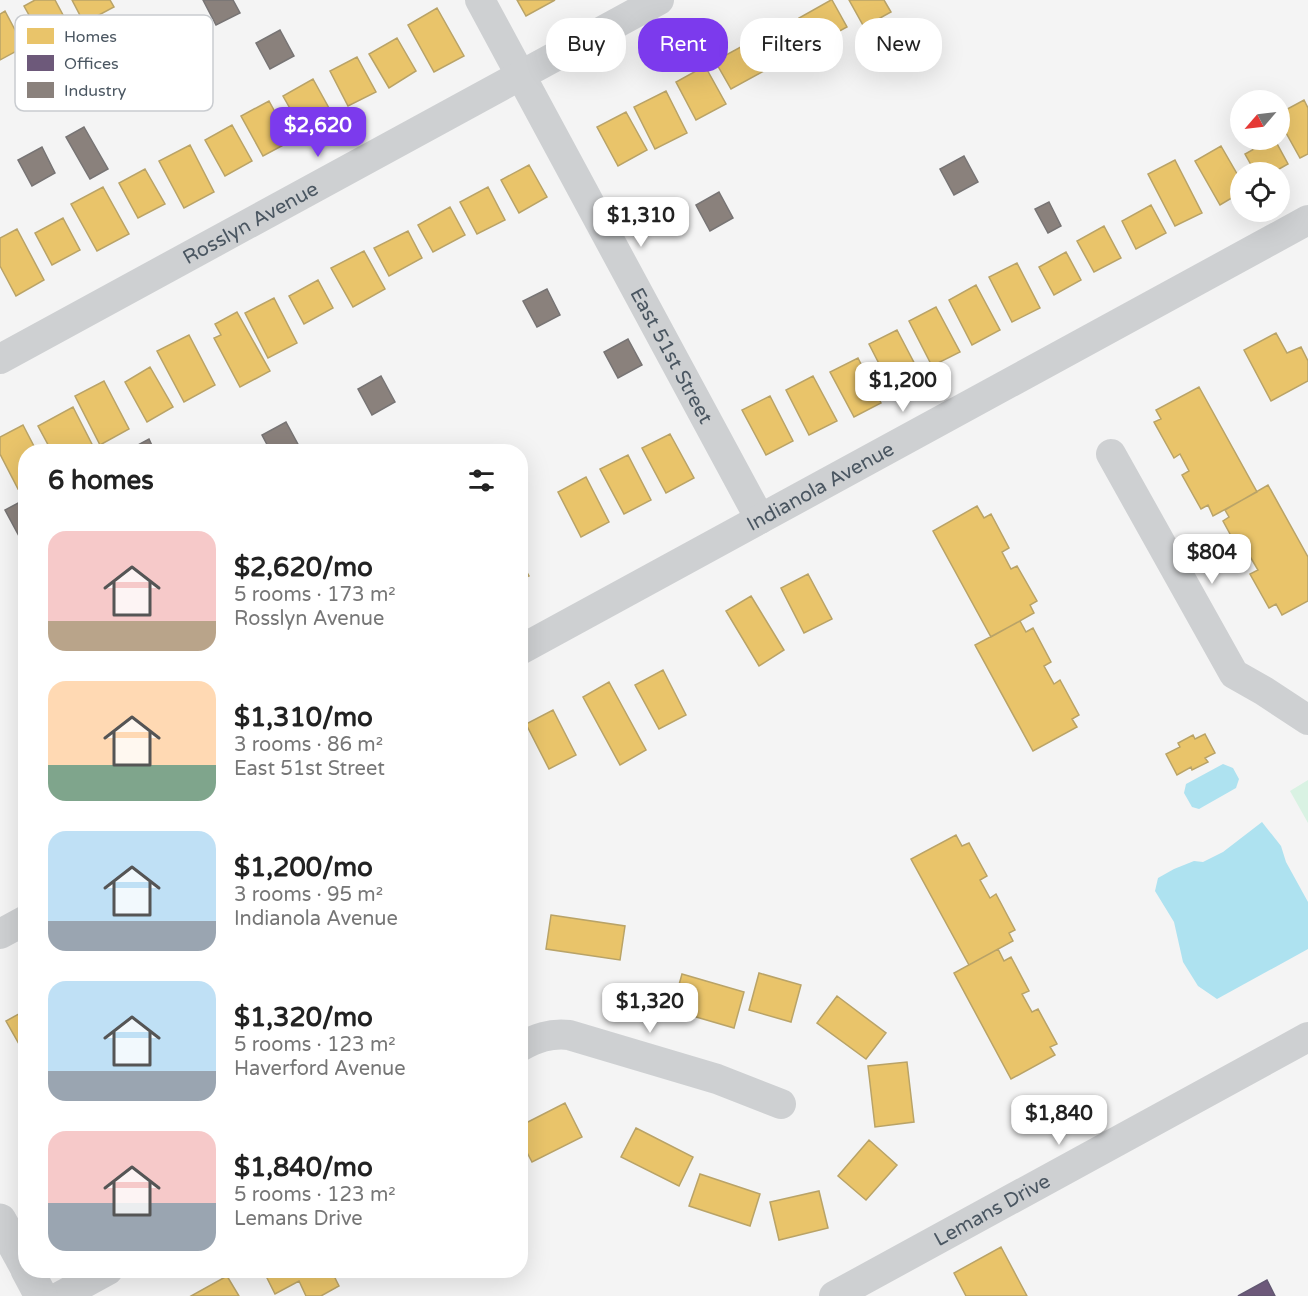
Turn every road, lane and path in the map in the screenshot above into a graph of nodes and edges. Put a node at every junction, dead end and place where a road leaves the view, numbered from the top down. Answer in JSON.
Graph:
{"nodes":[{"id":1,"x":480,"y":0,"type":"edge"},
{"id":2,"x":659,"y":0,"type":"edge"},
{"id":3,"x":520,"y":75,"type":"junction"},
{"id":4,"x":1308,"y":220,"type":"edge"},
{"id":5,"x":0,"y":359,"type":"edge"},
{"id":6,"x":1111,"y":454,"type":"dead end"},
{"id":7,"x":760,"y":519,"type":"junction"},
{"id":8,"x":528,"y":646,"type":"edge"},
{"id":9,"x":1308,"y":720,"type":"edge"},
{"id":10,"x":18,"y":924,"type":"edge"},
{"id":11,"x":0,"y":934,"type":"edge"},
{"id":12,"x":1308,"y":1037,"type":"edge"},
{"id":13,"x":528,"y":1043,"type":"edge"},
{"id":14,"x":781,"y":1104,"type":"dead end"},
{"id":15,"x":0,"y":1220,"type":"edge"},
{"id":16,"x":18,"y":1254,"type":"edge"},
{"id":17,"x":31,"y":1278,"type":"edge"},
{"id":18,"x":94,"y":1278,"type":"edge"},
{"id":19,"x":41,"y":1296,"type":"edge"},
{"id":20,"x":61,"y":1296,"type":"edge"},
{"id":21,"x":834,"y":1296,"type":"edge"}],
"edges":[{"from":1,"to":3,"type":"street","name":"East 51st Street"},
{"from":2,"to":3,"type":"street","name":"Rosslyn Avenue"},
{"from":3,"to":5,"type":"street","name":"Rosslyn Avenue"},
{"from":3,"to":7,"type":"street","name":"East 51st Street"},
{"from":4,"to":7,"type":"street","name":"Indianola Avenue"},
{"from":6,"to":9,"type":"street"},
{"from":7,"to":8,"type":"street","name":"Indianola Avenue"},
{"from":10,"to":11,"type":"street"},
{"from":12,"to":21,"type":"street","name":"Lemans Drive"},
{"from":13,"to":14,"type":"street"},
{"from":15,"to":16,"type":"street"},
{"from":17,"to":19,"type":"street"},
{"from":18,"to":20,"type":"street"}]}
